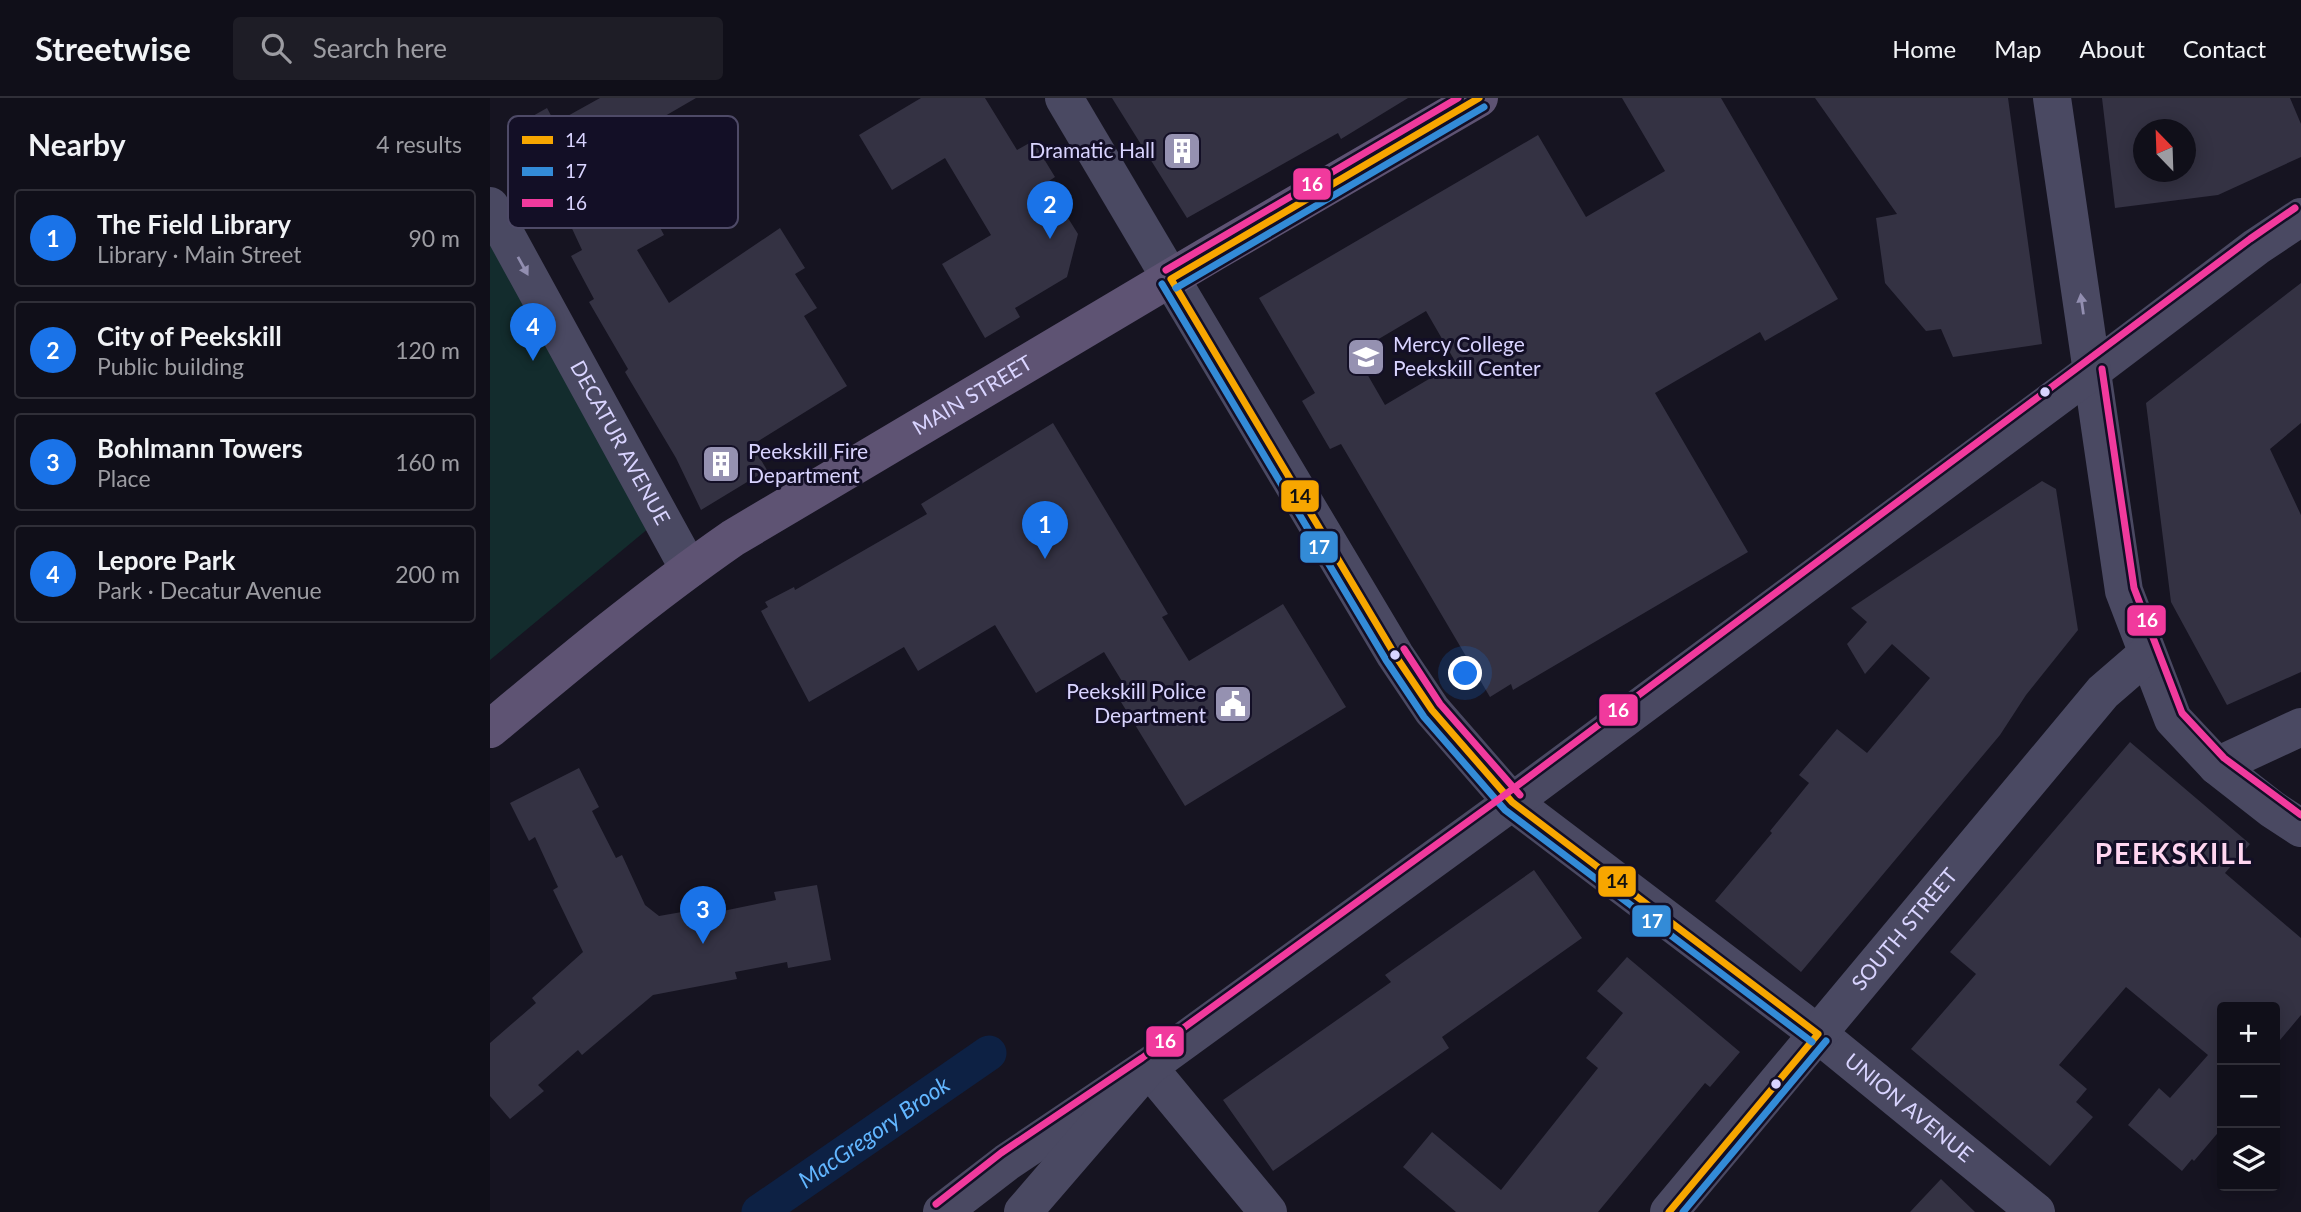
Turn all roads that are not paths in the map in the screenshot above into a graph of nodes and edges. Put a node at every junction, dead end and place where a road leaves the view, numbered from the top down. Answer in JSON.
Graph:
{"nodes":[{"id":1,"x":1064,"y":98,"type":"edge"},
{"id":2,"x":1479,"y":98,"type":"edge"},
{"id":3,"x":2052,"y":98,"type":"edge"},
{"id":4,"x":490,"y":206,"type":"edge"},
{"id":5,"x":2301,"y":217,"type":"edge"},
{"id":6,"x":1171,"y":279,"type":"junction"},
{"id":7,"x":2092,"y":371,"type":"junction"},
{"id":8,"x":689,"y":569,"type":"junction"},
{"id":9,"x":2147,"y":654,"type":"junction"},
{"id":10,"x":2301,"y":727,"type":"edge"},
{"id":11,"x":490,"y":729,"type":"edge"},
{"id":12,"x":2217,"y":766,"type":"junction"},
{"id":13,"x":1513,"y":802,"type":"junction"},
{"id":14,"x":2301,"y":828,"type":"edge"},
{"id":15,"x":1818,"y":1034,"type":"junction"},
{"id":16,"x":1148,"y":1067,"type":"junction"},
{"id":17,"x":942,"y":1212,"type":"edge"},
{"id":18,"x":1023,"y":1212,"type":"edge"},
{"id":19,"x":1268,"y":1212,"type":"edge"},
{"id":20,"x":1669,"y":1212,"type":"edge"},
{"id":21,"x":2036,"y":1212,"type":"edge"}],
"edges":[{"from":1,"to":6,"type":"street","name":"UNION AVENUE"},
{"from":2,"to":6,"type":"main road","name":"MAIN STREET"},
{"from":7,"to":3,"type":"street","one_way":true},
{"from":4,"to":8,"type":"street","name":"DECATUR AVENUE","one_way":true},
{"from":5,"to":7,"type":"street"},
{"from":6,"to":8,"type":"main road","name":"MAIN STREET"},
{"from":6,"to":13,"type":"street","name":"UNION AVENUE"},
{"from":7,"to":9,"type":"street"},
{"from":7,"to":13,"type":"street"},
{"from":8,"to":11,"type":"main road","name":"MAIN STREET"},
{"from":9,"to":12,"type":"street"},
{"from":9,"to":15,"type":"street","name":"SOUTH STREET"},
{"from":10,"to":12,"type":"street"},
{"from":12,"to":14,"type":"street"},
{"from":13,"to":15,"type":"street","name":"UNION AVENUE"},
{"from":13,"to":16,"type":"street"},
{"from":15,"to":20,"type":"street","name":"SOUTH STREET"},
{"from":15,"to":21,"type":"street","name":"UNION AVENUE"},
{"from":16,"to":17,"type":"street"},
{"from":16,"to":18,"type":"street"},
{"from":16,"to":19,"type":"street"}]}
